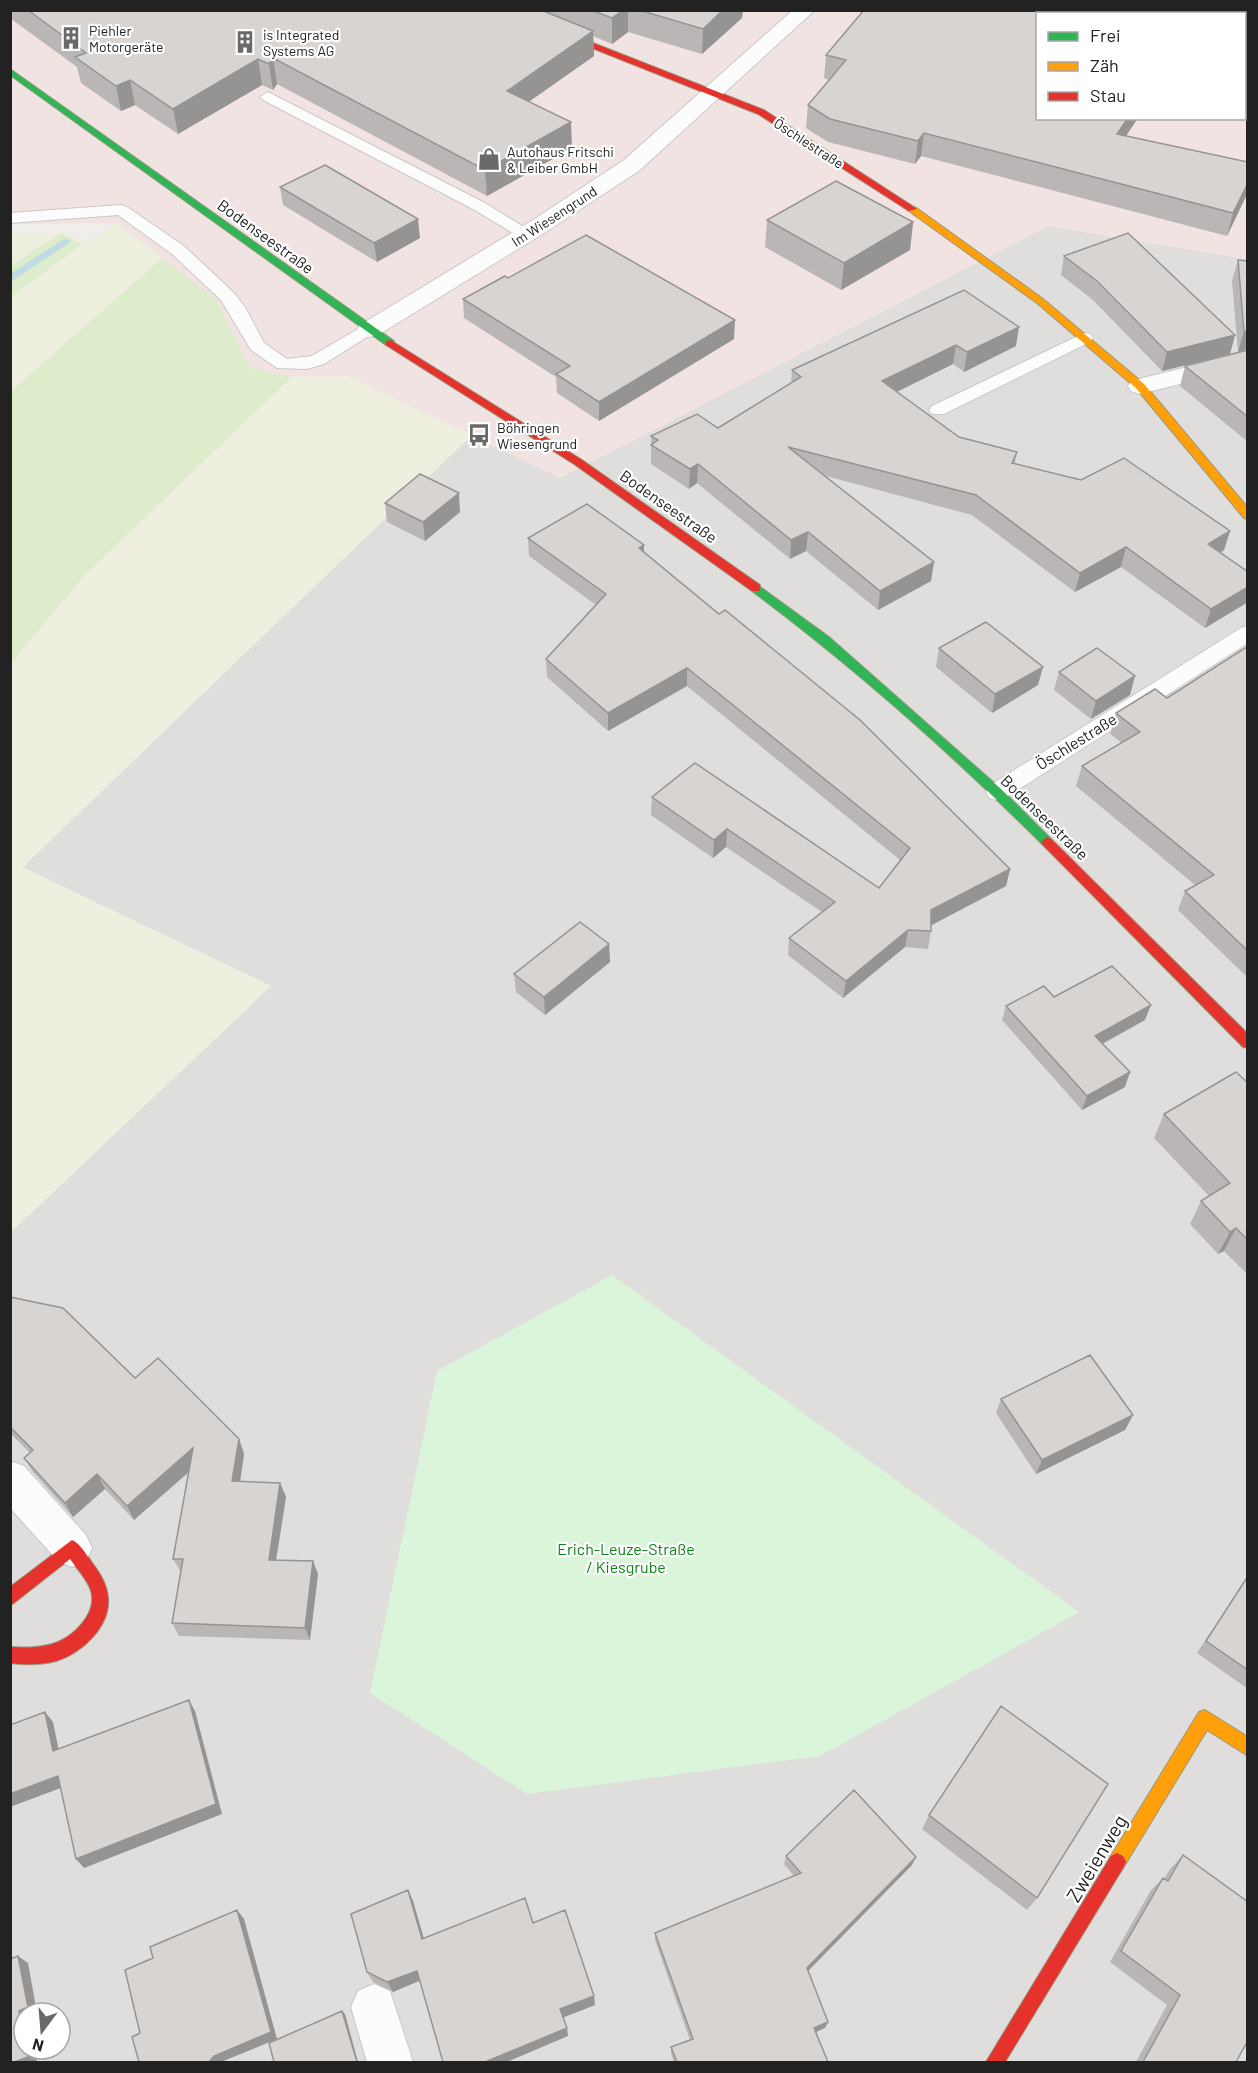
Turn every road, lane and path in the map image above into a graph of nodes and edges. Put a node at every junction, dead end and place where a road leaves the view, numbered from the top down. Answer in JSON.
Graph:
{"nodes":[{"id":1,"x":500,"y":10,"type":"edge"},
{"id":2,"x":805,"y":10,"type":"edge"},
{"id":3,"x":10,"y":72,"type":"edge"},
{"id":4,"x":715,"y":93,"type":"junction"},
{"id":5,"x":268,"y":97,"type":"dead end"},
{"id":6,"x":10,"y":218,"type":"edge"},
{"id":7,"x":527,"y":234,"type":"junction"},
{"id":8,"x":369,"y":330,"type":"junction"},
{"id":9,"x":1084,"y":338,"type":"junction"},
{"id":10,"x":1248,"y":359,"type":"edge"},
{"id":11,"x":1140,"y":386,"type":"junction"},
{"id":12,"x":938,"y":410,"type":"dead end"},
{"id":13,"x":1248,"y":516,"type":"edge"},
{"id":14,"x":1248,"y":633,"type":"edge"},
{"id":15,"x":996,"y":792,"type":"junction"},
{"id":16,"x":1248,"y":1043,"type":"edge"},
{"id":17,"x":10,"y":1479,"type":"edge"},
{"id":18,"x":72,"y":1548,"type":"junction"},
{"id":19,"x":10,"y":1598,"type":"edge"},
{"id":20,"x":10,"y":1655,"type":"edge"},
{"id":21,"x":1248,"y":1748,"type":"edge"},
{"id":22,"x":374,"y":2007,"type":"dead end"},
{"id":23,"x":390,"y":2062,"type":"edge"},
{"id":24,"x":995,"y":2062,"type":"edge"}],
"edges":[{"from":1,"to":4,"type":"street","name":"Öschlestraße"},
{"from":2,"to":4,"type":"street","name":"Im Wiesengrund"},
{"from":3,"to":8,"type":"street","name":"Bodenseestraße"},
{"from":4,"to":7,"type":"street","name":"Im Wiesengrund"},
{"from":4,"to":9,"type":"street","name":"Öschlestraße"},
{"from":5,"to":7,"type":"lane"},
{"from":6,"to":8,"type":"lane"},
{"from":7,"to":8,"type":"street","name":"Im Wiesengrund"},
{"from":8,"to":15,"type":"street","name":"Bodenseestraße"},
{"from":9,"to":11,"type":"street","name":"Öschlestraße"},
{"from":9,"to":12,"type":"lane"},
{"from":10,"to":11,"type":"street"},
{"from":11,"to":13,"type":"street","name":"Öschlestraße"},
{"from":14,"to":15,"type":"lane","name":"Öschlestraße"},
{"from":15,"to":16,"type":"street","name":"Bodenseestraße"},
{"from":17,"to":18,"type":"street"},
{"from":18,"to":19,"type":"street"},
{"from":18,"to":20,"type":"street"},
{"from":21,"to":24,"type":"street","name":"Zweienweg"},
{"from":22,"to":23,"type":"street"}]}
